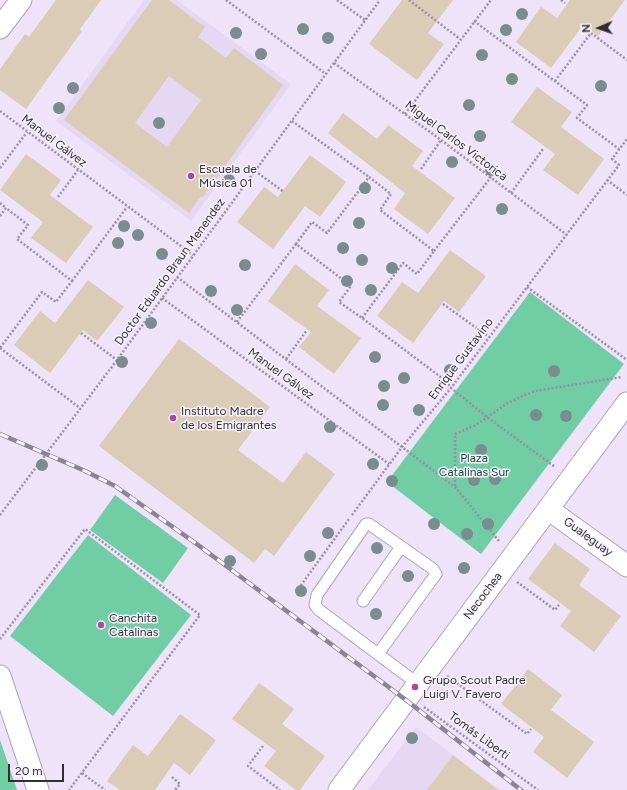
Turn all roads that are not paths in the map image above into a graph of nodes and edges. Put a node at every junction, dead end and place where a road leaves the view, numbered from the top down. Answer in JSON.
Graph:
{"nodes":[{"id":1,"x":21,"y":0,"type":"edge"},
{"id":2,"x":0,"y":28,"type":"edge"},
{"id":3,"x":627,"y":403,"type":"edge"},
{"id":4,"x":548,"y":508,"type":"junction"},
{"id":5,"x":401,"y":547,"type":"junction"},
{"id":6,"x":627,"y":566,"type":"edge"},
{"id":7,"x":362,"y":601,"type":"dead end"},
{"id":8,"x":378,"y":654,"type":"junction"},
{"id":9,"x":0,"y":676,"type":"edge"},
{"id":10,"x":413,"y":690,"type":"junction"},
{"id":11,"x":38,"y":790,"type":"edge"},
{"id":12,"x":339,"y":790,"type":"edge"}],
"edges":[{"from":1,"to":2,"type":"street"},
{"from":3,"to":4,"type":"street","name":"Necochea"},
{"from":4,"to":6,"type":"street","name":"Gualeguay"},
{"from":4,"to":10,"type":"street","name":"Necochea"},
{"from":5,"to":7,"type":"lane"},
{"from":5,"to":8,"type":"lane"},
{"from":5,"to":8,"type":"lane"},
{"from":8,"to":10,"type":"lane"},
{"from":9,"to":11,"type":"street"},
{"from":10,"to":12,"type":"street","name":"Necochea"}]}
